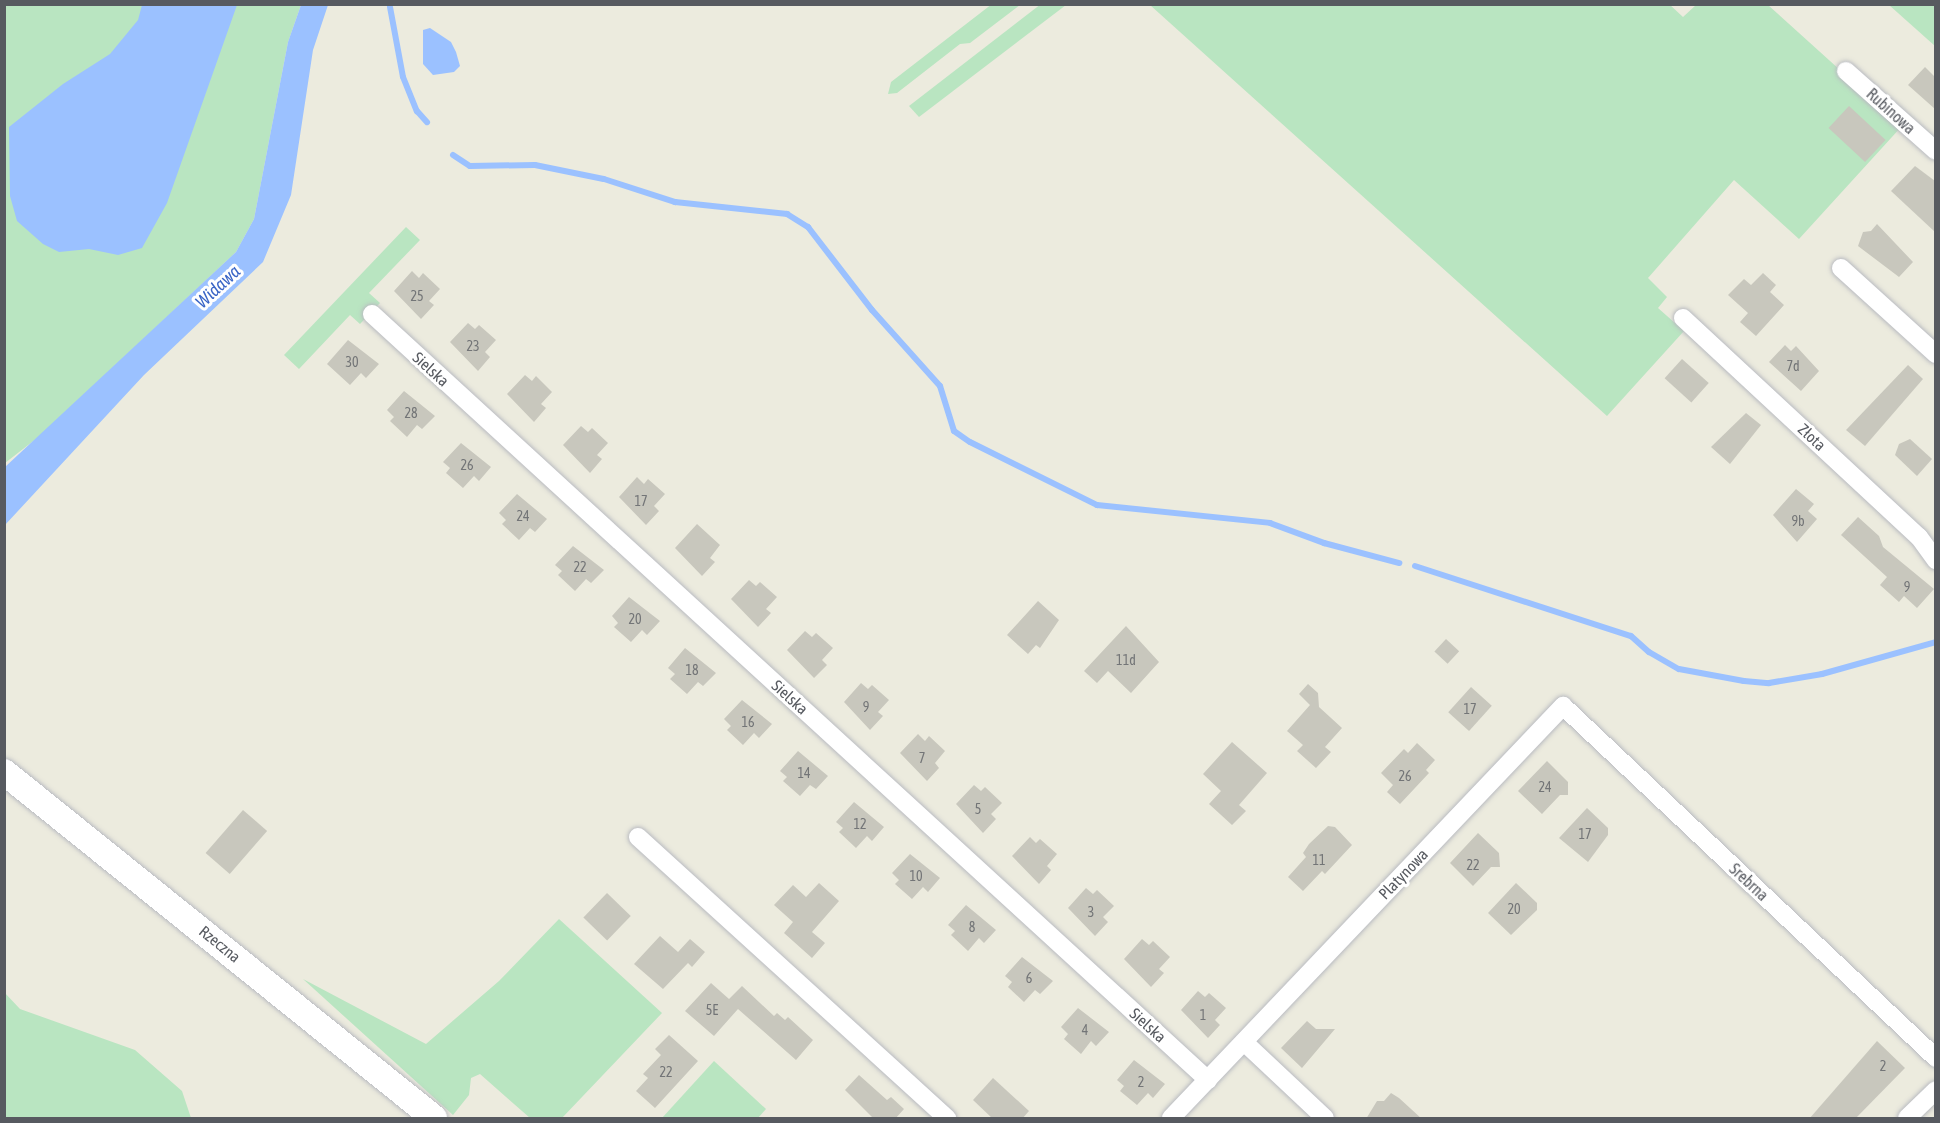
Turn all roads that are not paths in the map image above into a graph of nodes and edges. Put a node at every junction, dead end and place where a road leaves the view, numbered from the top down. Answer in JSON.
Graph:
{"nodes":[{"id":1,"x":1846,"y":71,"type":"dead end"},
{"id":2,"x":1935,"y":151,"type":"edge"},
{"id":3,"x":1841,"y":268,"type":"dead end"},
{"id":4,"x":372,"y":314,"type":"dead end"},
{"id":5,"x":1683,"y":318,"type":"dead end"},
{"id":6,"x":1935,"y":354,"type":"edge"},
{"id":7,"x":1935,"y":560,"type":"edge"},
{"id":8,"x":1563,"y":706,"type":"joint"},
{"id":9,"x":4,"y":772,"type":"edge"},
{"id":10,"x":638,"y":837,"type":"dead end"},
{"id":11,"x":1244,"y":1042,"type":"junction"},
{"id":12,"x":1935,"y":1058,"type":"edge"},
{"id":13,"x":1208,"y":1080,"type":"junction"},
{"id":14,"x":1935,"y":1090,"type":"edge"},
{"id":15,"x":434,"y":1119,"type":"edge"},
{"id":16,"x":947,"y":1119,"type":"edge"},
{"id":17,"x":1171,"y":1119,"type":"edge"},
{"id":18,"x":1325,"y":1119,"type":"edge"},
{"id":19,"x":1907,"y":1119,"type":"edge"}],
"edges":[{"from":1,"to":2,"type":"street","name":"Rubinowa"},
{"from":3,"to":6,"type":"street"},
{"from":4,"to":13,"type":"street","name":"Sielska"},
{"from":5,"to":7,"type":"street","name":"Złota"},
{"from":8,"to":11,"type":"street","name":"Platynowa"},
{"from":8,"to":12,"type":"street","name":"Srebrna"},
{"from":9,"to":15,"type":"street","name":"Rzeczna"},
{"from":10,"to":16,"type":"street"},
{"from":11,"to":13,"type":"street","name":"Platynowa"},
{"from":11,"to":18,"type":"street"},
{"from":13,"to":17,"type":"street","name":"Platynowa"},
{"from":14,"to":19,"type":"street"}]}
